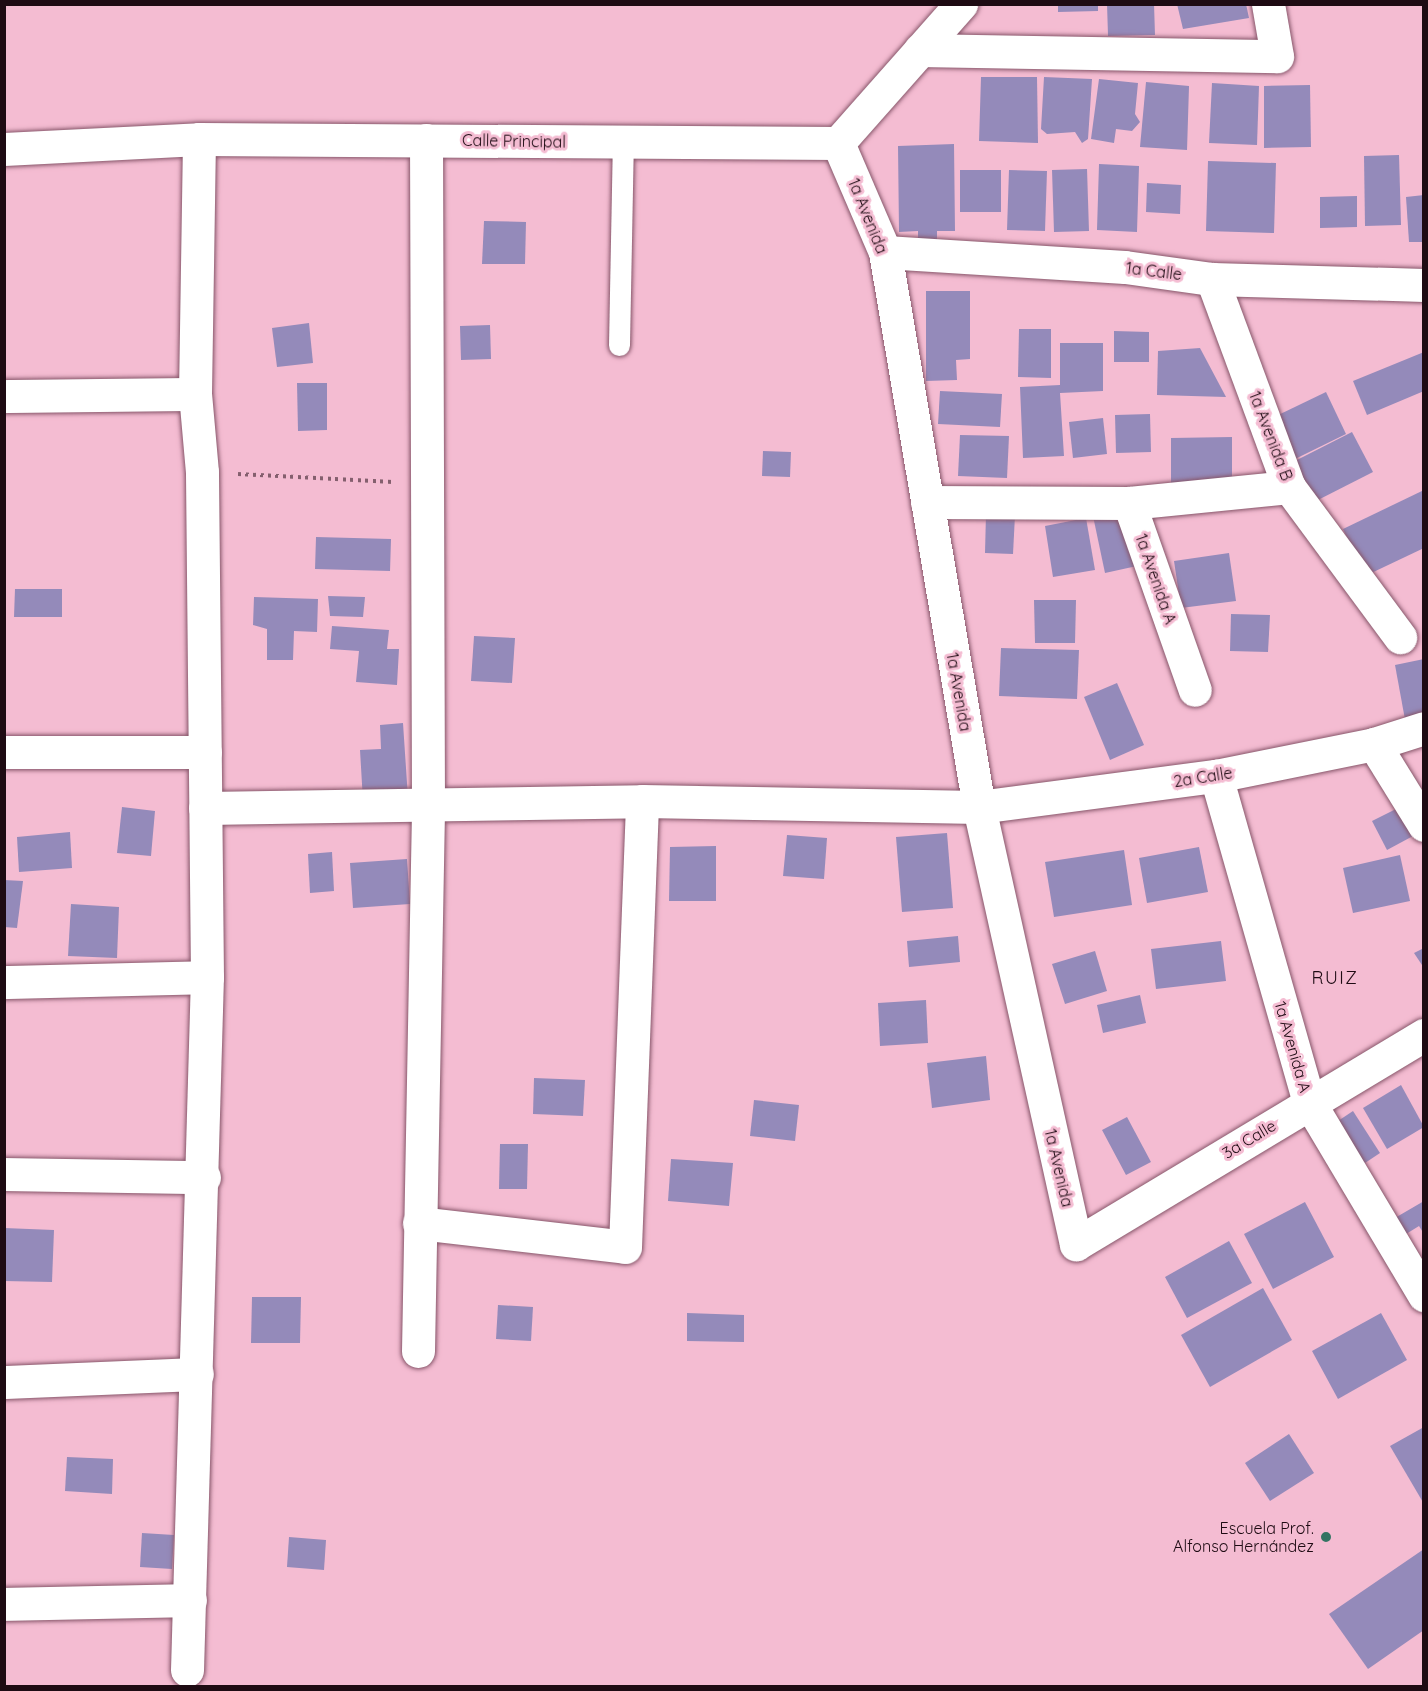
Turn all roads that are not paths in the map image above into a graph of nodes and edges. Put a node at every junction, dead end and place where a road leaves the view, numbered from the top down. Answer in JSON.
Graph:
{"nodes":[{"id":1,"x":961,"y":4,"type":"edge"},
{"id":2,"x":1268,"y":4,"type":"edge"},
{"id":3,"x":920,"y":50,"type":"junction"},
{"id":4,"x":199,"y":139,"type":"junction"},
{"id":5,"x":426,"y":140,"type":"junction"},
{"id":6,"x":623,"y":142,"type":"junction"},
{"id":7,"x":838,"y":143,"type":"junction"},
{"id":8,"x":4,"y":149,"type":"edge"},
{"id":9,"x":885,"y":252,"type":"junction"},
{"id":10,"x":1212,"y":279,"type":"junction"},
{"id":11,"x":1419,"y":287,"type":"edge"},
{"id":12,"x":620,"y":345,"type":"dead end"},
{"id":13,"x":195,"y":394,"type":"junction"},
{"id":14,"x":4,"y":396,"type":"edge"},
{"id":15,"x":1289,"y":487,"type":"junction"},
{"id":16,"x":927,"y":502,"type":"junction"},
{"id":17,"x":1129,"y":503,"type":"junction"},
{"id":18,"x":1400,"y":637,"type":"dead end"},
{"id":19,"x":1195,"y":690,"type":"dead end"},
{"id":20,"x":1424,"y":728,"type":"edge"},
{"id":21,"x":1374,"y":744,"type":"junction"},
{"id":22,"x":4,"y":752,"type":"edge"},
{"id":23,"x":205,"y":752,"type":"junction"},
{"id":24,"x":1216,"y":776,"type":"junction"},
{"id":25,"x":642,"y":801,"type":"junction"},
{"id":26,"x":979,"y":807,"type":"junction"},
{"id":27,"x":205,"y":808,"type":"junction"},
{"id":28,"x":428,"y":808,"type":"junction"},
{"id":29,"x":1424,"y":825,"type":"edge"},
{"id":30,"x":207,"y":977,"type":"junction"},
{"id":31,"x":4,"y":982,"type":"edge"},
{"id":32,"x":1424,"y":1035,"type":"edge"},
{"id":33,"x":1309,"y":1102,"type":"junction"},
{"id":34,"x":4,"y":1174,"type":"edge"},
{"id":35,"x":204,"y":1177,"type":"junction"},
{"id":36,"x":419,"y":1223,"type":"junction"},
{"id":37,"x":1076,"y":1244,"type":"joint"},
{"id":38,"x":1423,"y":1293,"type":"edge"},
{"id":39,"x":418,"y":1351,"type":"dead end"},
{"id":40,"x":197,"y":1374,"type":"junction"},
{"id":41,"x":4,"y":1382,"type":"edge"},
{"id":42,"x":190,"y":1600,"type":"junction"},
{"id":43,"x":4,"y":1604,"type":"edge"},
{"id":44,"x":187,"y":1670,"type":"dead end"}],
"edges":[{"from":1,"to":3,"type":"street"},
{"from":2,"to":3,"type":"street"},
{"from":3,"to":7,"type":"street"},
{"from":4,"to":5,"type":"street","name":"Calle Principal"},
{"from":4,"to":8,"type":"street","name":"Calle Principal"},
{"from":4,"to":13,"type":"street"},
{"from":5,"to":6,"type":"street","name":"Calle Principal"},
{"from":5,"to":28,"type":"street"},
{"from":6,"to":7,"type":"street","name":"Calle Principal"},
{"from":6,"to":12,"type":"lane"},
{"from":7,"to":9,"type":"street","name":"1a Avenida"},
{"from":9,"to":10,"type":"street","name":"1a Calle"},
{"from":9,"to":16,"type":"street","name":"1a Avenida"},
{"from":10,"to":11,"type":"street","name":"1a Calle"},
{"from":10,"to":15,"type":"street","name":"1a Avenida B"},
{"from":13,"to":14,"type":"street"},
{"from":13,"to":23,"type":"street"},
{"from":15,"to":17,"type":"street"},
{"from":15,"to":18,"type":"street","name":"1a Avenida B"},
{"from":16,"to":17,"type":"street"},
{"from":16,"to":26,"type":"street","name":"1a Avenida"},
{"from":17,"to":19,"type":"street","name":"1a Avenida A"},
{"from":20,"to":21,"type":"street","name":"2a Calle"},
{"from":21,"to":24,"type":"street","name":"2a Calle"},
{"from":21,"to":29,"type":"street"},
{"from":22,"to":23,"type":"street"},
{"from":23,"to":27,"type":"street"},
{"from":24,"to":26,"type":"street","name":"2a Calle"},
{"from":24,"to":33,"type":"street","name":"1a Avenida A"},
{"from":25,"to":26,"type":"street","name":"2a Calle"},
{"from":25,"to":28,"type":"street","name":"2a Calle"},
{"from":25,"to":36,"type":"street"},
{"from":26,"to":37,"type":"street","name":"1a Avenida"},
{"from":27,"to":28,"type":"street","name":"2a Calle"},
{"from":27,"to":30,"type":"street"},
{"from":28,"to":36,"type":"street"},
{"from":30,"to":31,"type":"street"},
{"from":30,"to":35,"type":"street"},
{"from":32,"to":33,"type":"street","name":"3a Calle"},
{"from":33,"to":37,"type":"street","name":"3a Calle"},
{"from":33,"to":38,"type":"street","name":"1a Avenida A"},
{"from":34,"to":35,"type":"street"},
{"from":35,"to":40,"type":"street"},
{"from":36,"to":39,"type":"street"},
{"from":40,"to":41,"type":"street"},
{"from":40,"to":42,"type":"street"},
{"from":42,"to":43,"type":"street"},
{"from":42,"to":44,"type":"street"}]}
